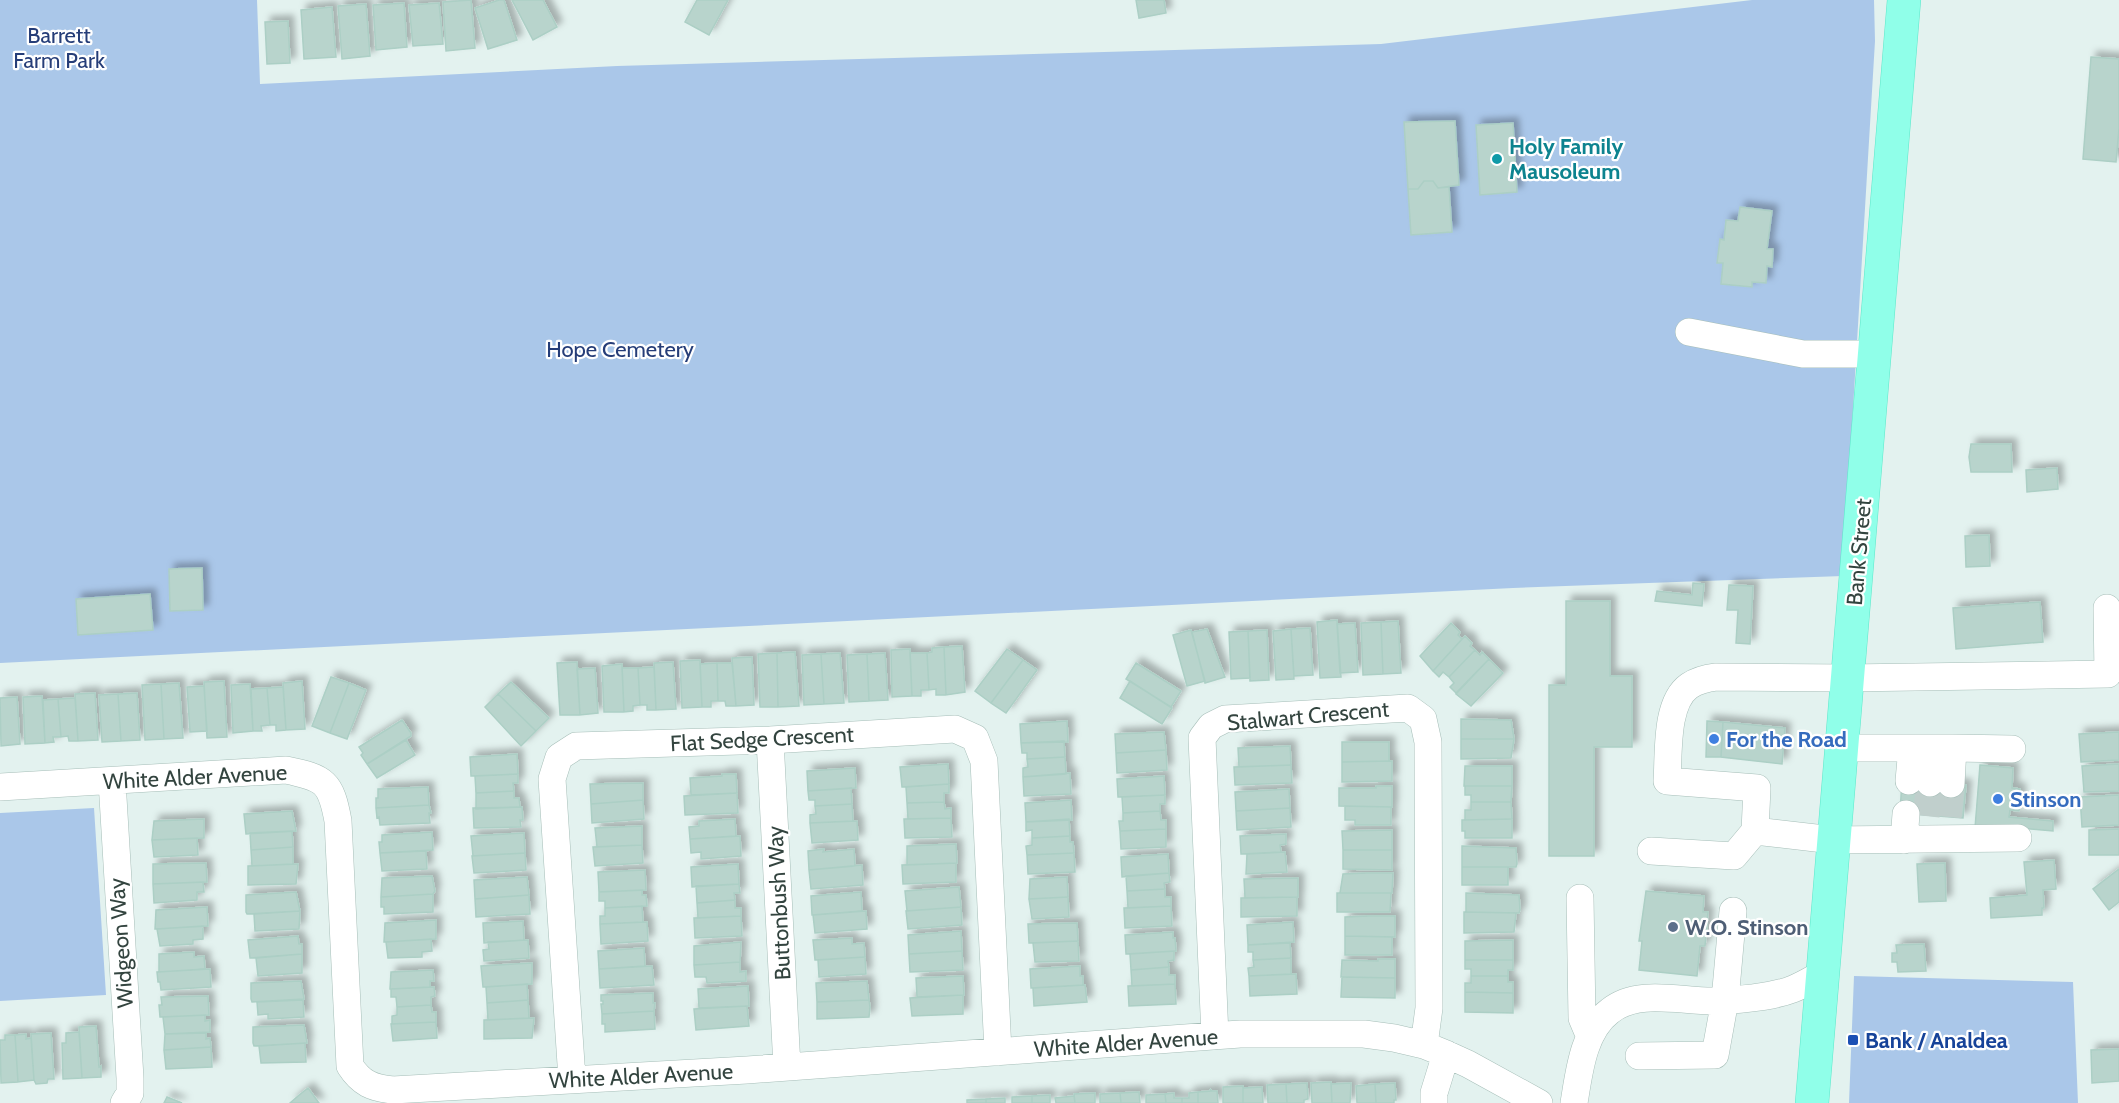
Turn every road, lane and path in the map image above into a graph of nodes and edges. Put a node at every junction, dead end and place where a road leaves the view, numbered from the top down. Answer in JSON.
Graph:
{"nodes":[{"id":1,"x":1904,"y":0,"type":"edge"},
{"id":2,"x":1689,"y":332,"type":"dead end"},
{"id":3,"x":1875,"y":354,"type":"junction"},
{"id":4,"x":2107,"y":608,"type":"dead end"},
{"id":5,"x":1848,"y":678,"type":"junction"},
{"id":6,"x":770,"y":740,"type":"junction"},
{"id":7,"x":1841,"y":748,"type":"junction"},
{"id":8,"x":1932,"y":748,"type":"junction"},
{"id":9,"x":2012,"y":749,"type":"dead end"},
{"id":10,"x":112,"y":781,"type":"junction"},
{"id":11,"x":0,"y":787,"type":"edge"},
{"id":12,"x":1755,"y":831,"type":"junction"},
{"id":13,"x":2018,"y":838,"type":"dead end"},
{"id":14,"x":1833,"y":840,"type":"junction"},
{"id":15,"x":1651,"y":851,"type":"dead end"},
{"id":16,"x":1580,"y":898,"type":"dead end"},
{"id":17,"x":1733,"y":911,"type":"dead end"},
{"id":18,"x":1822,"y":974,"type":"junction"},
{"id":19,"x":1725,"y":1000,"type":"junction"},
{"id":20,"x":1215,"y":1036,"type":"junction"},
{"id":21,"x":1590,"y":1037,"type":"junction"},
{"id":22,"x":1435,"y":1050,"type":"junction"},
{"id":23,"x":998,"y":1052,"type":"junction"},
{"id":24,"x":1639,"y":1056,"type":"dead end"},
{"id":25,"x":788,"y":1067,"type":"junction"},
{"id":26,"x":572,"y":1079,"type":"junction"},
{"id":27,"x":124,"y":1103,"type":"edge"},
{"id":28,"x":1434,"y":1103,"type":"edge"},
{"id":29,"x":1539,"y":1103,"type":"edge"},
{"id":30,"x":1574,"y":1103,"type":"edge"},
{"id":31,"x":1812,"y":1103,"type":"edge"}],
"edges":[{"from":1,"to":3,"type":"main road","name":"Bank Street"},
{"from":2,"to":3,"type":"street"},
{"from":3,"to":5,"type":"main road","name":"Bank Street"},
{"from":4,"to":5,"type":"street"},
{"from":5,"to":7,"type":"main road","name":"Bank Street"},
{"from":5,"to":12,"type":"street"},
{"from":6,"to":23,"type":"street","name":"Flat Sedge Crescent"},
{"from":6,"to":25,"type":"street","name":"Buttonbush Way"},
{"from":6,"to":26,"type":"street","name":"Flat Sedge Crescent"},
{"from":7,"to":8,"type":"street"},
{"from":7,"to":14,"type":"main road","name":"Bank Street"},
{"from":8,"to":8,"type":"street"},
{"from":8,"to":9,"type":"street"},
{"from":10,"to":11,"type":"street","name":"White Alder Avenue"},
{"from":10,"to":26,"type":"street","name":"White Alder Avenue"},
{"from":10,"to":27,"type":"street","name":"Widgeon Way"},
{"from":12,"to":14,"type":"street"},
{"from":12,"to":15,"type":"street"},
{"from":13,"to":14,"type":"street"},
{"from":14,"to":18,"type":"main road","name":"Bank Street"},
{"from":16,"to":21,"type":"street"},
{"from":17,"to":19,"type":"street"},
{"from":18,"to":19,"type":"street"},
{"from":18,"to":31,"type":"main road","name":"Bank Street"},
{"from":19,"to":21,"type":"street"},
{"from":19,"to":24,"type":"street"},
{"from":20,"to":22,"type":"street","name":"White Alder Avenue"},
{"from":20,"to":22,"type":"street","name":"Stalwart Crescent"},
{"from":20,"to":23,"type":"street","name":"White Alder Avenue"},
{"from":21,"to":30,"type":"street"},
{"from":22,"to":28,"type":"street"},
{"from":22,"to":29,"type":"street","name":"White Alder Avenue"},
{"from":23,"to":25,"type":"street","name":"White Alder Avenue"},
{"from":25,"to":26,"type":"street","name":"White Alder Avenue"}]}
